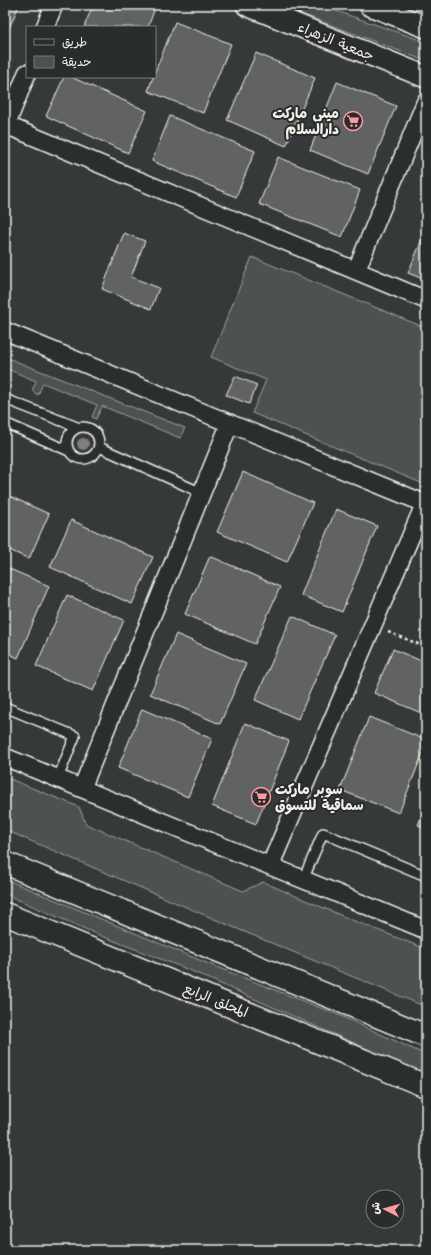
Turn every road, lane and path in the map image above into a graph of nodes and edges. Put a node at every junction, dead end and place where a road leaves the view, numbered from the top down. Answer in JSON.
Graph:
{"nodes":[{"id":1,"x":54,"y":5,"type":"edge"},
{"id":2,"x":247,"y":5,"type":"edge"},
{"id":3,"x":370,"y":5,"type":"edge"},
{"id":4,"x":45,"y":26,"type":"edge"},
{"id":5,"x":426,"y":27,"type":"edge"},
{"id":6,"x":26,"y":76,"type":"edge"},
{"id":7,"x":426,"y":77,"type":"edge"},
{"id":8,"x":426,"y":102,"type":"edge"},
{"id":9,"x":6,"y":127,"type":"edge"},
{"id":10,"x":356,"y":271,"type":"junction"},
{"id":11,"x":426,"y":300,"type":"edge"},
{"id":12,"x":5,"y":331,"type":"edge"},
{"id":13,"x":5,"y":399,"type":"edge"},
{"id":14,"x":5,"y":423,"type":"edge"},
{"id":15,"x":230,"y":423,"type":"junction"},
{"id":16,"x":77,"y":428,"type":"junction"},
{"id":17,"x":99,"y":447,"type":"junction"},
{"id":18,"x":69,"y":451,"type":"junction"},
{"id":19,"x":202,"y":493,"type":"junction"},
{"id":20,"x":426,"y":504,"type":"edge"},
{"id":21,"x":373,"y":626,"type":"junction"},
{"id":22,"x":426,"y":647,"type":"edge"},
{"id":23,"x":5,"y":707,"type":"edge"},
{"id":24,"x":5,"y":757,"type":"edge"},
{"id":25,"x":58,"y":778,"type":"junction"},
{"id":26,"x":82,"y":788,"type":"junction"},
{"id":27,"x":5,"y":863,"type":"edge"},
{"id":28,"x":270,"y":866,"type":"junction"},
{"id":29,"x":426,"y":876,"type":"edge"},
{"id":30,"x":303,"y":880,"type":"junction"},
{"id":31,"x":5,"y":914,"type":"edge"},
{"id":32,"x":426,"y":930,"type":"edge"},
{"id":33,"x":426,"y":1036,"type":"edge"},
{"id":34,"x":426,"y":1086,"type":"edge"}],
"edges":[{"from":1,"to":4,"type":"street"},
{"from":2,"to":7,"type":"street","name":"جمعية الزهراء"},
{"from":3,"to":5,"type":"street"},
{"from":6,"to":9,"type":"street"},
{"from":8,"to":10,"type":"street"},
{"from":9,"to":10,"type":"street"},
{"from":10,"to":11,"type":"street"},
{"from":12,"to":15,"type":"street"},
{"from":13,"to":16,"type":"lane"},
{"from":14,"to":18,"type":"lane"},
{"from":15,"to":19,"type":"street"},
{"from":15,"to":20,"type":"street"},
{"from":16,"to":17,"type":"lane"},
{"from":16,"to":18,"type":"lane"},
{"from":17,"to":18,"type":"lane"},
{"from":17,"to":19,"type":"lane"},
{"from":19,"to":26,"type":"street"},
{"from":20,"to":21,"type":"street"},
{"from":21,"to":22,"type":"path"},
{"from":21,"to":28,"type":"street"},
{"from":23,"to":25,"type":"lane"},
{"from":24,"to":25,"type":"street"},
{"from":25,"to":26,"type":"street"},
{"from":26,"to":28,"type":"street"},
{"from":27,"to":33,"type":"main road"},
{"from":28,"to":30,"type":"street"},
{"from":29,"to":30,"type":"lane"},
{"from":30,"to":32,"type":"street"},
{"from":31,"to":34,"type":"main road","name":"المحلق الرابع"}]}
